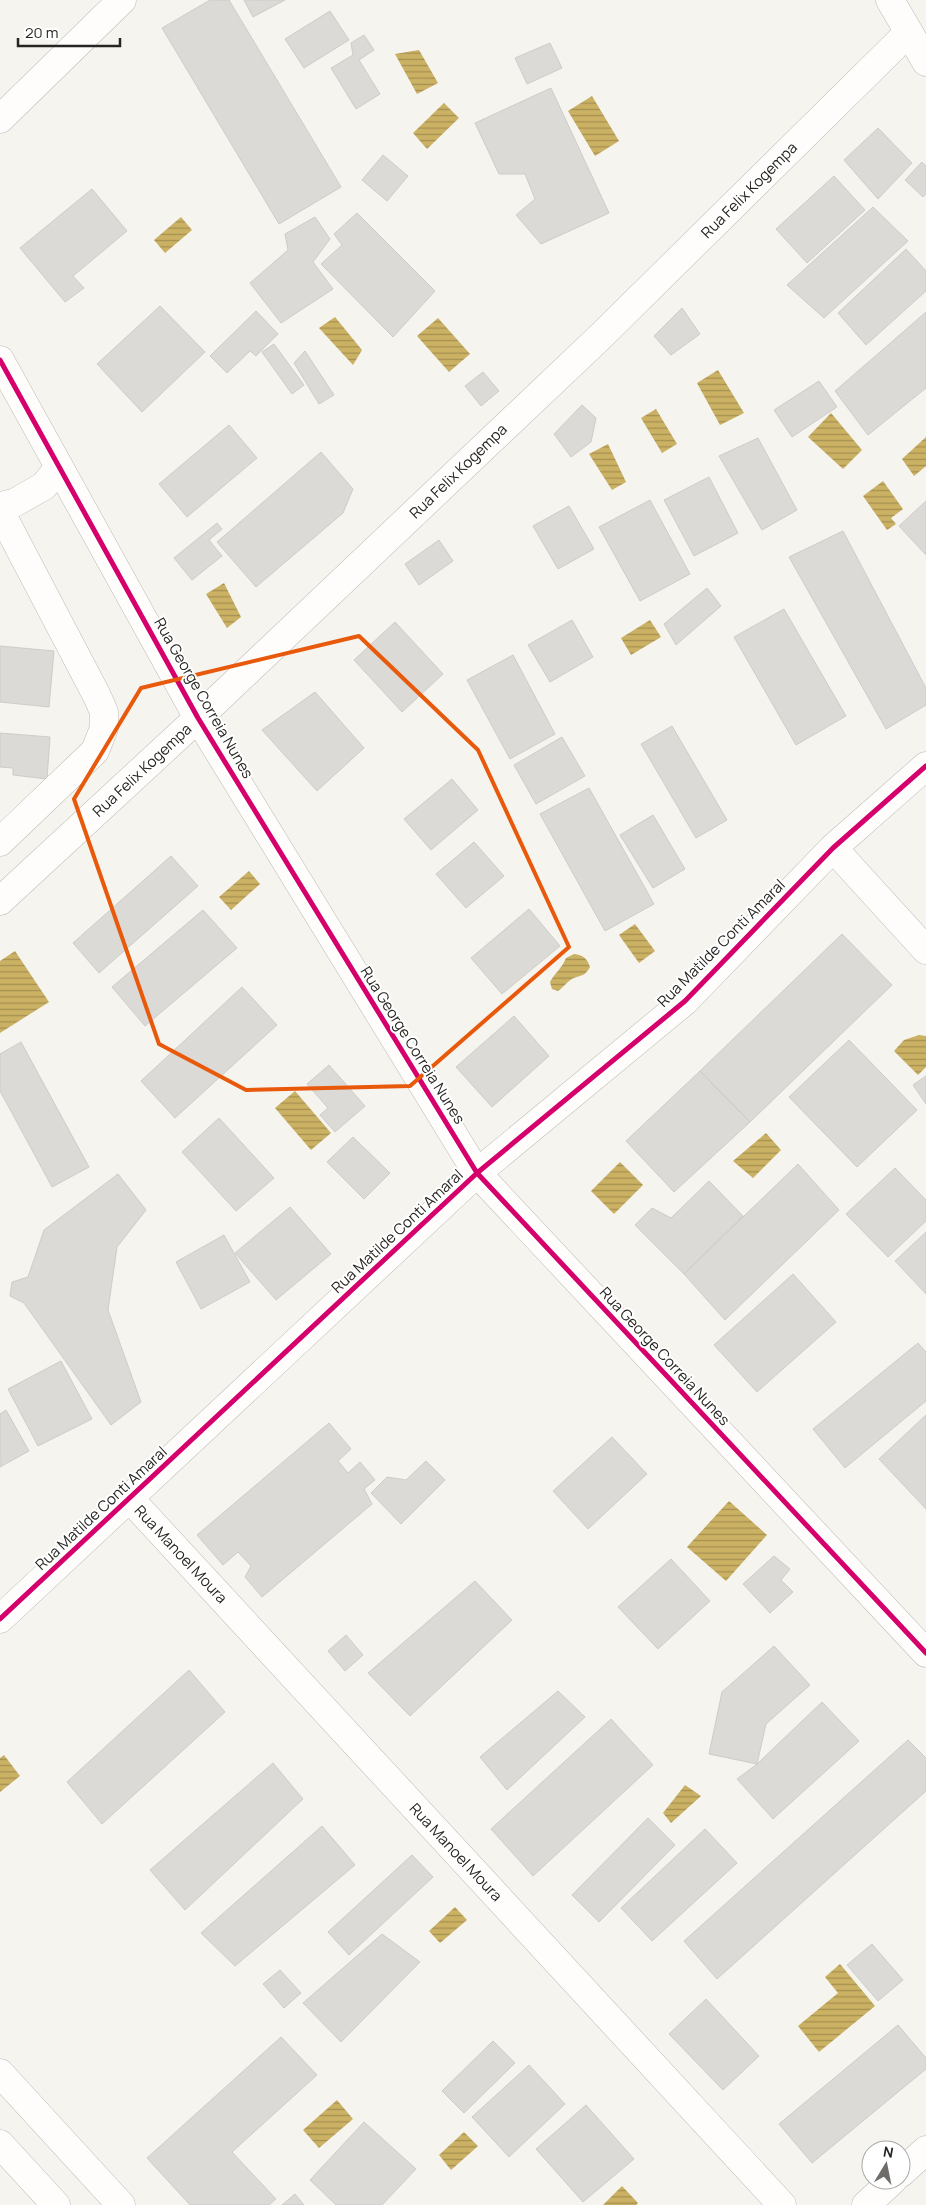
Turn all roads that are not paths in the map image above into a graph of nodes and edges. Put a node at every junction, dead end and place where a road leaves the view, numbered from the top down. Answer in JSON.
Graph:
{"nodes":[{"id":1,"x":122,"y":0,"type":"edge"},
{"id":2,"x":890,"y":0,"type":"edge"},
{"id":3,"x":908,"y":33,"type":"junction"},
{"id":4,"x":926,"y":62,"type":"edge"},
{"id":5,"x":0,"y":119,"type":"edge"},
{"id":6,"x":0,"y":360,"type":"edge"},
{"id":7,"x":59,"y":466,"type":"junction"},
{"id":8,"x":0,"y":506,"type":"edge"},
{"id":9,"x":0,"y":511,"type":"edge"},
{"id":10,"x":198,"y":718,"type":"junction"},
{"id":11,"x":926,"y":766,"type":"edge"},
{"id":12,"x":0,"y":842,"type":"edge"},
{"id":13,"x":832,"y":848,"type":"junction"},
{"id":14,"x":0,"y":901,"type":"edge"},
{"id":15,"x":926,"y":950,"type":"edge"},
{"id":16,"x":477,"y":1173,"type":"junction"},
{"id":17,"x":130,"y":1499,"type":"junction"},
{"id":18,"x":0,"y":1620,"type":"edge"},
{"id":19,"x":926,"y":1653,"type":"edge"},
{"id":20,"x":0,"y":2073,"type":"edge"},
{"id":21,"x":0,"y":2144,"type":"edge"},
{"id":22,"x":926,"y":2150,"type":"edge"},
{"id":23,"x":911,"y":2164,"type":"edge"},
{"id":24,"x":883,"y":2190,"type":"edge"},
{"id":25,"x":56,"y":2205,"type":"edge"},
{"id":26,"x":121,"y":2205,"type":"edge"},
{"id":27,"x":782,"y":2205,"type":"edge"},
{"id":28,"x":866,"y":2205,"type":"edge"}],
"edges":[{"from":1,"to":5,"type":"street"},
{"from":2,"to":3,"type":"street"},
{"from":3,"to":4,"type":"street"},
{"from":3,"to":10,"type":"street","name":"Rua Felix Kogempa"},
{"from":6,"to":7,"type":"street","name":"Rua George Correia Nunes"},
{"from":7,"to":8,"type":"street"},
{"from":7,"to":10,"type":"street","name":"Rua George Correia Nunes"},
{"from":9,"to":12,"type":"street"},
{"from":10,"to":14,"type":"street","name":"Rua Felix Kogempa"},
{"from":10,"to":16,"type":"street","name":"Rua George Correia Nunes"},
{"from":11,"to":13,"type":"street","name":"Rua Matilde Conti Amaral"},
{"from":13,"to":15,"type":"street"},
{"from":13,"to":16,"type":"street","name":"Rua Matilde Conti Amaral"},
{"from":16,"to":17,"type":"street","name":"Rua Matilde Conti Amaral"},
{"from":16,"to":19,"type":"street","name":"Rua George Correia Nunes"},
{"from":17,"to":18,"type":"street","name":"Rua Matilde Conti Amaral"},
{"from":17,"to":27,"type":"street","name":"Rua Manoel Moura"},
{"from":20,"to":26,"type":"street"},
{"from":21,"to":25,"type":"street"},
{"from":22,"to":23,"type":"street"},
{"from":24,"to":28,"type":"street"}]}
